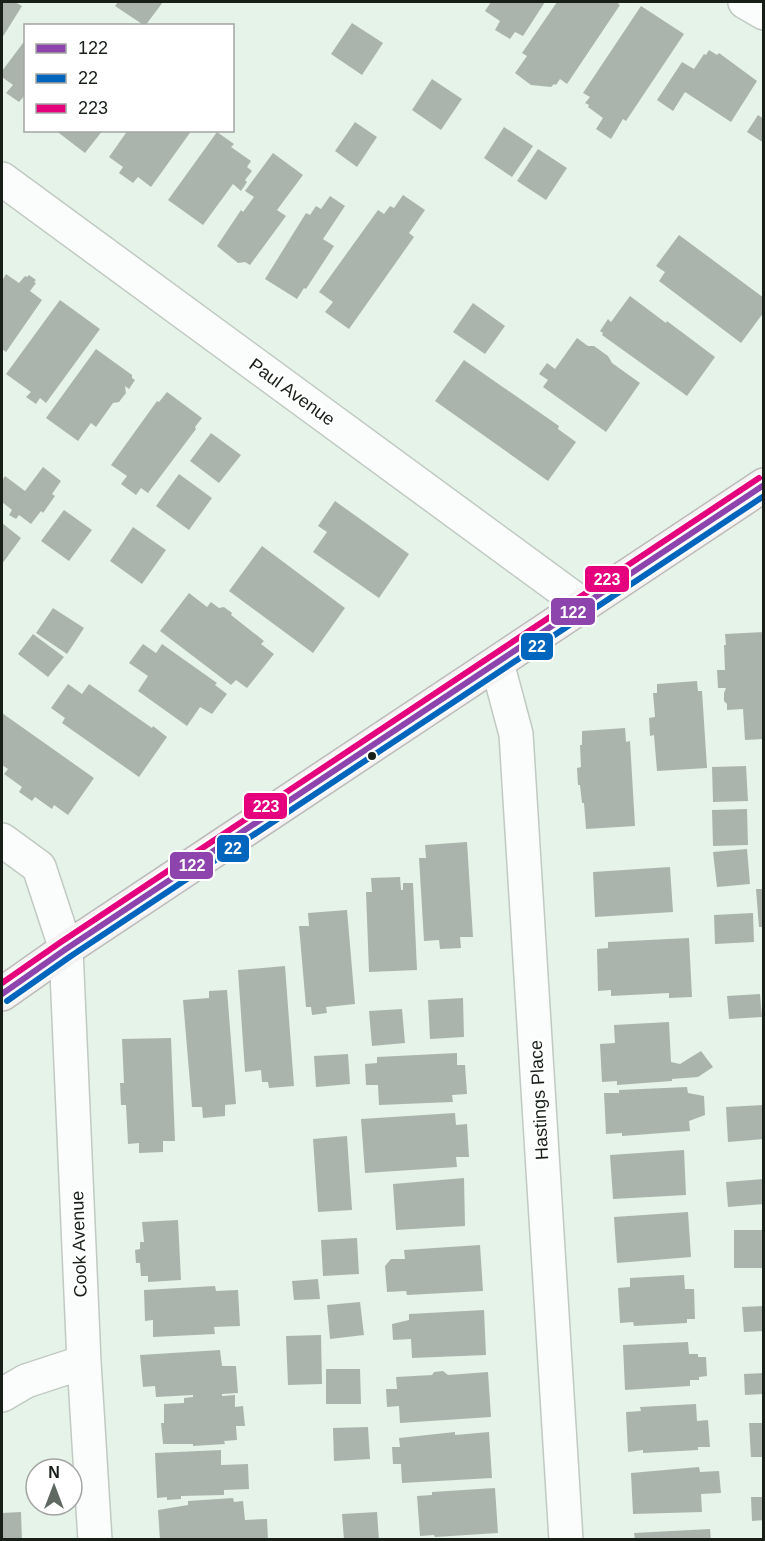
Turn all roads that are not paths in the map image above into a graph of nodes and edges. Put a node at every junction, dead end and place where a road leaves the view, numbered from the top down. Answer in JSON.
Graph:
{"nodes":[{"id":1,"x":745,"y":2,"type":"edge"},
{"id":2,"x":764,"y":13,"type":"edge"},
{"id":3,"x":2,"y":179,"type":"edge"},
{"id":4,"x":764,"y":484,"type":"edge"},
{"id":5,"x":583,"y":605,"type":"junction"},
{"id":6,"x":497,"y":663,"type":"junction"},
{"id":7,"x":2,"y":840,"type":"edge"},
{"id":8,"x":66,"y":949,"type":"junction"},
{"id":9,"x":2,"y":994,"type":"edge"},
{"id":10,"x":84,"y":1362,"type":"junction"},
{"id":11,"x":2,"y":1395,"type":"edge"},
{"id":12,"x":95,"y":1539,"type":"edge"},
{"id":13,"x":566,"y":1539,"type":"edge"}],
"edges":[{"from":1,"to":2,"type":"street"},
{"from":3,"to":5,"type":"street","name":"Paul Avenue"},
{"from":4,"to":5,"type":"main road"},
{"from":5,"to":6,"type":"main road"},
{"from":6,"to":8,"type":"main road"},
{"from":6,"to":13,"type":"street","name":"Hastings Place"},
{"from":7,"to":8,"type":"street","name":"Cook Avenue"},
{"from":8,"to":9,"type":"main road"},
{"from":8,"to":10,"type":"street","name":"Cook Avenue"},
{"from":10,"to":11,"type":"street"},
{"from":10,"to":12,"type":"street","name":"Cook Avenue"}]}
